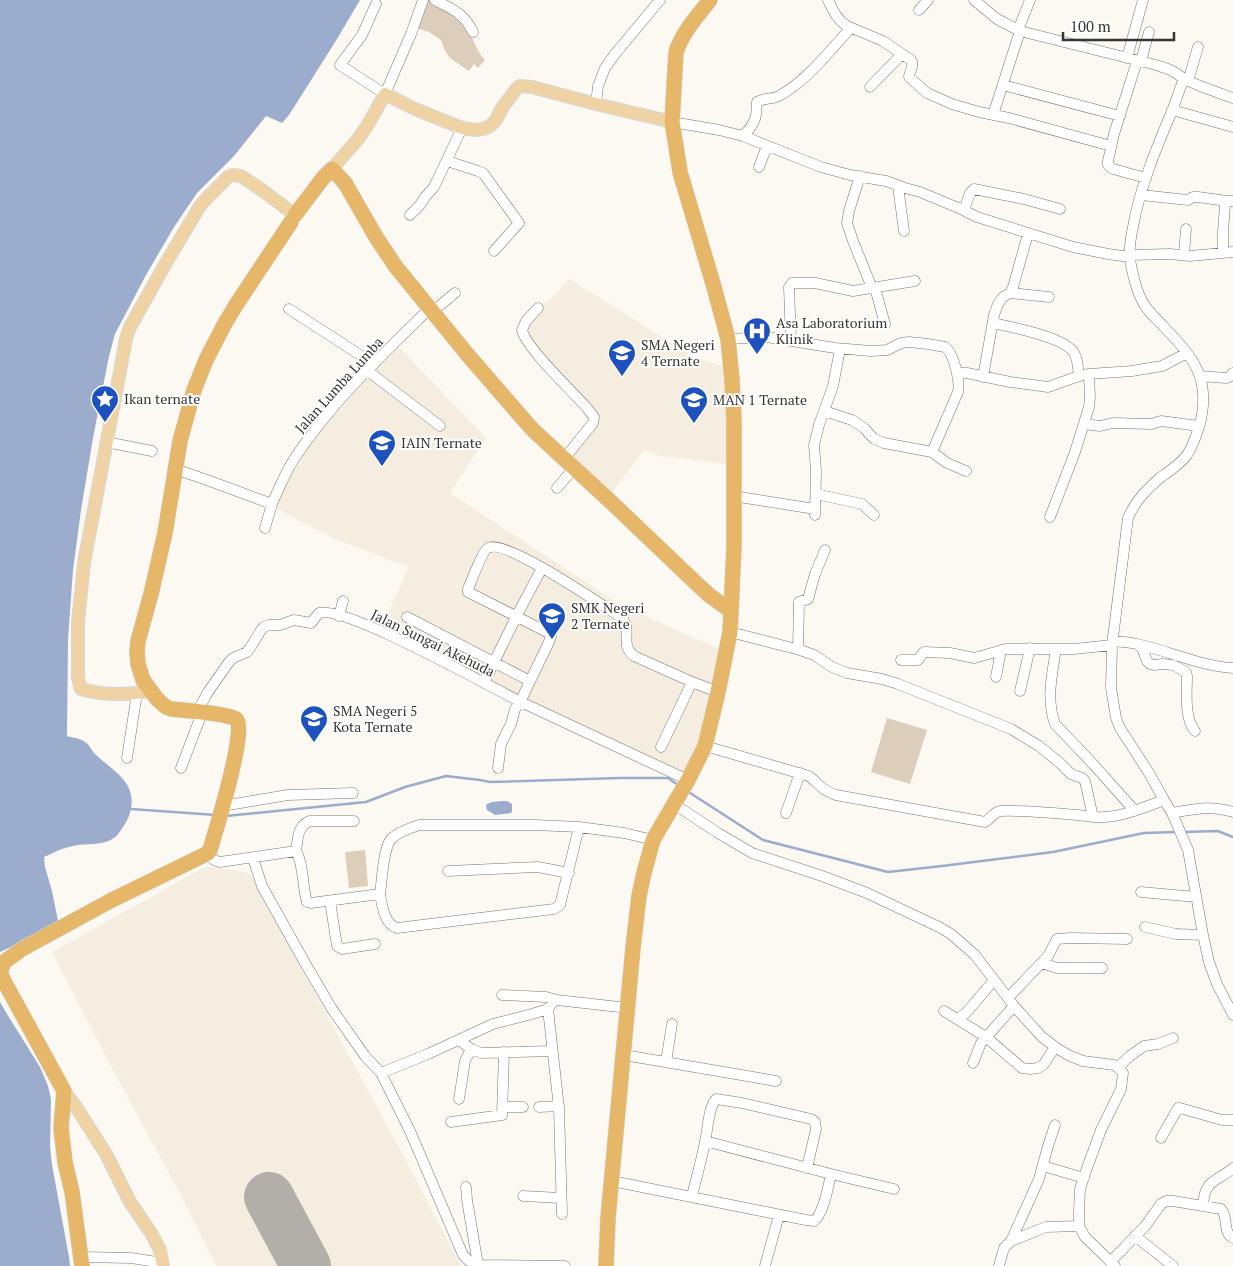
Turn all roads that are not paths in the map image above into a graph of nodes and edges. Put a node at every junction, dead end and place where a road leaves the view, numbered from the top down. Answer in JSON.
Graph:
{"nodes":[{"id":1,"x":423,"y":0,"type":"edge"},
{"id":2,"x":434,"y":0,"type":"edge"},
{"id":3,"x":660,"y":0,"type":"edge"},
{"id":4,"x":710,"y":0,"type":"edge"},
{"id":5,"x":828,"y":0,"type":"edge"},
{"id":6,"x":928,"y":0,"type":"edge"},
{"id":7,"x":974,"y":0,"type":"edge"},
{"id":8,"x":1030,"y":0,"type":"edge"},
{"id":9,"x":1143,"y":0,"type":"edge"},
{"id":10,"x":376,"y":4,"type":"dead end"},
{"id":11,"x":919,"y":10,"type":"dead end"},
{"id":12,"x":851,"y":28,"type":"junction"},
{"id":13,"x":1019,"y":31,"type":"junction"},
{"id":14,"x":472,"y":32,"type":"dead end"},
{"id":15,"x":1149,"y":32,"type":"dead end"},
{"id":16,"x":1198,"y":47,"type":"dead end"},
{"id":17,"x":902,"y":54,"type":"junction"},
{"id":18,"x":1135,"y":60,"type":"junction"},
{"id":19,"x":1186,"y":80,"type":"junction"},
{"id":20,"x":1003,"y":85,"type":"junction"},
{"id":21,"x":870,"y":88,"type":"dead end"},
{"id":22,"x":385,"y":94,"type":"junction"},
{"id":23,"x":1233,"y":98,"type":"edge"},
{"id":24,"x":596,"y":104,"type":"junction"},
{"id":25,"x":1172,"y":110,"type":"junction"},
{"id":26,"x":993,"y":115,"type":"junction"},
{"id":27,"x":1120,"y":116,"type":"junction"},
{"id":28,"x":672,"y":122,"type":"junction"},
{"id":29,"x":1233,"y":127,"type":"edge"},
{"id":30,"x":462,"y":128,"type":"junction"},
{"id":31,"x":743,"y":136,"type":"junction"},
{"id":32,"x":768,"y":146,"type":"junction"},
{"id":33,"x":1111,"y":146,"type":"junction"},
{"id":34,"x":447,"y":160,"type":"junction"},
{"id":35,"x":759,"y":167,"type":"dead end"},
{"id":36,"x":332,"y":169,"type":"junction"},
{"id":37,"x":860,"y":176,"type":"junction"},
{"id":38,"x":1146,"y":178,"type":"junction"},
{"id":39,"x":898,"y":186,"type":"junction"},
{"id":40,"x":1141,"y":195,"type":"junction"},
{"id":41,"x":1230,"y":201,"type":"edge"},
{"id":42,"x":1060,"y":209,"type":"dead end"},
{"id":43,"x":964,"y":210,"type":"junction"},
{"id":44,"x":410,"y":215,"type":"dead end"},
{"id":45,"x":293,"y":219,"type":"junction"},
{"id":46,"x":1186,"y":229,"type":"dead end"},
{"id":47,"x":904,"y":231,"type":"dead end"},
{"id":48,"x":1028,"y":234,"type":"junction"},
{"id":49,"x":494,"y":251,"type":"dead end"},
{"id":50,"x":1228,"y":252,"type":"edge"},
{"id":51,"x":1184,"y":255,"type":"junction"},
{"id":52,"x":1130,"y":256,"type":"junction"},
{"id":53,"x":915,"y":282,"type":"dead end"},
{"id":54,"x":874,"y":288,"type":"junction"},
{"id":55,"x":455,"y":293,"type":"dead end"},
{"id":56,"x":1010,"y":293,"type":"junction"},
{"id":57,"x":1049,"y":297,"type":"dead end"},
{"id":58,"x":538,"y":308,"type":"dead end"},
{"id":59,"x":288,"y":309,"type":"dead end"},
{"id":60,"x":431,"y":311,"type":"junction"},
{"id":61,"x":993,"y":323,"type":"junction"},
{"id":62,"x":885,"y":324,"type":"dead end"},
{"id":63,"x":728,"y":339,"type":"junction"},
{"id":64,"x":791,"y":341,"type":"junction"},
{"id":65,"x":840,"y":348,"type":"junction"},
{"id":66,"x":1187,"y":353,"type":"junction"},
{"id":67,"x":371,"y":367,"type":"junction"},
{"id":68,"x":957,"y":373,"type":"junction"},
{"id":69,"x":1233,"y":373,"type":"edge"},
{"id":70,"x":1084,"y":375,"type":"junction"},
{"id":71,"x":1200,"y":376,"type":"junction"},
{"id":72,"x":983,"y":377,"type":"junction"},
{"id":73,"x":824,"y":411,"type":"junction"},
{"id":74,"x":1084,"y":424,"type":"junction"},
{"id":75,"x":440,"y":426,"type":"dead end"},
{"id":76,"x":1199,"y":426,"type":"junction"},
{"id":77,"x":106,"y":442,"type":"junction"},
{"id":78,"x":152,"y":451,"type":"dead end"},
{"id":79,"x":932,"y":452,"type":"junction"},
{"id":80,"x":569,"y":463,"type":"junction"},
{"id":81,"x":175,"y":470,"type":"junction"},
{"id":82,"x":966,"y":471,"type":"dead end"},
{"id":83,"x":557,"y":488,"type":"dead end"},
{"id":84,"x":816,"y":494,"type":"junction"},
{"id":85,"x":733,"y":496,"type":"junction"},
{"id":86,"x":272,"y":504,"type":"junction"},
{"id":87,"x":874,"y":515,"type":"dead end"},
{"id":88,"x":1050,"y":517,"type":"dead end"},
{"id":89,"x":265,"y":528,"type":"dead end"},
{"id":90,"x":825,"y":550,"type":"dead end"},
{"id":91,"x":542,"y":568,"type":"junction"},
{"id":92,"x":343,"y":601,"type":"dead end"},
{"id":93,"x":731,"y":610,"type":"junction"},
{"id":94,"x":339,"y":616,"type":"junction"},
{"id":95,"x":407,"y":617,"type":"dead end"},
{"id":96,"x":516,"y":617,"type":"junction"},
{"id":97,"x":730,"y":632,"type":"junction"},
{"id":98,"x":1113,"y":643,"type":"junction"},
{"id":99,"x":1137,"y":644,"type":"junction"},
{"id":100,"x":1030,"y":648,"type":"junction"},
{"id":101,"x":798,"y":649,"type":"junction"},
{"id":102,"x":1056,"y":649,"type":"junction"},
{"id":103,"x":1001,"y":650,"type":"junction"},
{"id":104,"x":901,"y":660,"type":"dead end"},
{"id":105,"x":494,"y":662,"type":"junction"},
{"id":106,"x":1233,"y":668,"type":"edge"},
{"id":107,"x":996,"y":677,"type":"dead end"},
{"id":108,"x":530,"y":681,"type":"junction"},
{"id":109,"x":692,"y":682,"type":"junction"},
{"id":110,"x":484,"y":683,"type":"junction"},
{"id":111,"x":1020,"y":691,"type":"dead end"},
{"id":112,"x":144,"y":692,"type":"junction"},
{"id":113,"x":718,"y":692,"type":"junction"},
{"id":114,"x":520,"y":702,"type":"junction"},
{"id":115,"x":199,"y":712,"type":"junction"},
{"id":116,"x":1195,"y":731,"type":"dead end"},
{"id":117,"x":661,"y":746,"type":"dead end"},
{"id":118,"x":705,"y":746,"type":"junction"},
{"id":119,"x":127,"y":758,"type":"dead end"},
{"id":120,"x":181,"y":768,"type":"dead end"},
{"id":121,"x":498,"y":768,"type":"dead end"},
{"id":122,"x":800,"y":774,"type":"junction"},
{"id":123,"x":688,"y":781,"type":"junction"},
{"id":124,"x":353,"y":793,"type":"dead end"},
{"id":125,"x":1164,"y":800,"type":"junction"},
{"id":126,"x":675,"y":802,"type":"junction"},
{"id":127,"x":222,"y":808,"type":"junction"},
{"id":128,"x":1134,"y":810,"type":"junction"},
{"id":129,"x":1233,"y":812,"type":"edge"},
{"id":130,"x":786,"y":813,"type":"dead end"},
{"id":131,"x":1173,"y":816,"type":"junction"},
{"id":132,"x":1093,"y":817,"type":"junction"},
{"id":133,"x":354,"y":820,"type":"dead end"},
{"id":134,"x":580,"y":826,"type":"junction"},
{"id":135,"x":653,"y":840,"type":"junction"},
{"id":136,"x":296,"y":851,"type":"junction"},
{"id":137,"x":208,"y":853,"type":"junction"},
{"id":138,"x":253,"y":858,"type":"junction"},
{"id":139,"x":448,"y":871,"type":"dead end"},
{"id":140,"x":569,"y":873,"type":"junction"},
{"id":141,"x":1141,"y":892,"type":"dead end"},
{"id":142,"x":380,"y":894,"type":"junction"},
{"id":143,"x":1196,"y":897,"type":"junction"},
{"id":144,"x":330,"y":901,"type":"junction"},
{"id":145,"x":1145,"y":927,"type":"dead end"},
{"id":146,"x":1203,"y":935,"type":"junction"},
{"id":147,"x":1127,"y":939,"type":"dead end"},
{"id":148,"x":375,"y":944,"type":"dead end"},
{"id":149,"x":1042,"y":963,"type":"junction"},
{"id":150,"x":1102,"y":968,"type":"dead end"},
{"id":151,"x":994,"y":980,"type":"junction"},
{"id":152,"x":502,"y":995,"type":"dead end"},
{"id":153,"x":556,"y":1000,"type":"junction"},
{"id":154,"x":1011,"y":1002,"type":"junction"},
{"id":155,"x":548,"y":1008,"type":"junction"},
{"id":156,"x":628,"y":1008,"type":"junction"},
{"id":157,"x":944,"y":1011,"type":"dead end"},
{"id":158,"x":1233,"y":1015,"type":"edge"},
{"id":159,"x":956,"y":1019,"type":"junction"},
{"id":160,"x":672,"y":1024,"type":"dead end"},
{"id":161,"x":986,"y":1036,"type":"junction"},
{"id":162,"x":1173,"y":1038,"type":"dead end"},
{"id":163,"x":459,"y":1040,"type":"junction"},
{"id":164,"x":1055,"y":1047,"type":"junction"},
{"id":165,"x":471,"y":1049,"type":"junction"},
{"id":166,"x":552,"y":1051,"type":"junction"},
{"id":167,"x":504,"y":1052,"type":"junction"},
{"id":168,"x":624,"y":1055,"type":"junction"},
{"id":169,"x":666,"y":1062,"type":"junction"},
{"id":170,"x":973,"y":1063,"type":"dead end"},
{"id":171,"x":1118,"y":1067,"type":"junction"},
{"id":172,"x":381,"y":1073,"type":"junction"},
{"id":173,"x":776,"y":1082,"type":"dead end"},
{"id":174,"x":64,"y":1091,"type":"junction"},
{"id":175,"x":459,"y":1099,"type":"dead end"},
{"id":176,"x":539,"y":1106,"type":"dead end"},
{"id":177,"x":559,"y":1106,"type":"junction"},
{"id":178,"x":503,"y":1107,"type":"junction"},
{"id":179,"x":523,"y":1107,"type":"dead end"},
{"id":180,"x":1233,"y":1120,"type":"edge"},
{"id":181,"x":451,"y":1122,"type":"dead end"},
{"id":182,"x":1055,"y":1125,"type":"dead end"},
{"id":183,"x":1162,"y":1138,"type":"dead end"},
{"id":184,"x":706,"y":1141,"type":"junction"},
{"id":185,"x":1043,"y":1166,"type":"junction"},
{"id":186,"x":807,"y":1168,"type":"junction"},
{"id":187,"x":1233,"y":1168,"type":"edge"},
{"id":188,"x":831,"y":1174,"type":"junction"},
{"id":189,"x":1084,"y":1178,"type":"junction"},
{"id":190,"x":612,"y":1181,"type":"junction"},
{"id":191,"x":466,"y":1187,"type":"dead end"},
{"id":192,"x":894,"y":1189,"type":"dead end"},
{"id":193,"x":523,"y":1196,"type":"dead end"},
{"id":194,"x":692,"y":1196,"type":"junction"},
{"id":195,"x":561,"y":1198,"type":"junction"},
{"id":196,"x":1203,"y":1206,"type":"junction"},
{"id":197,"x":562,"y":1214,"type":"dead end"},
{"id":198,"x":779,"y":1215,"type":"junction"},
{"id":199,"x":1079,"y":1226,"type":"junction"},
{"id":200,"x":1135,"y":1236,"type":"junction"},
{"id":201,"x":1233,"y":1238,"type":"edge"},
{"id":202,"x":1011,"y":1241,"type":"junction"},
{"id":203,"x":81,"y":1262,"type":"edge"},
{"id":204,"x":1112,"y":1264,"type":"edge"},
{"id":205,"x":163,"y":1265,"type":"edge"},
{"id":206,"x":478,"y":1265,"type":"edge"},
{"id":207,"x":565,"y":1266,"type":"edge"},
{"id":208,"x":606,"y":1266,"type":"edge"},
{"id":209,"x":765,"y":1266,"type":"edge"},
{"id":210,"x":999,"y":1266,"type":"edge"},
{"id":211,"x":1173,"y":1266,"type":"edge"}],
"edges":[{"from":1,"to":22,"type":"street"},
{"from":2,"to":14,"type":"street"},
{"from":3,"to":24,"type":"street"},
{"from":4,"to":28,"type":"highway"},
{"from":5,"to":12,"type":"street"},
{"from":6,"to":11,"type":"street"},
{"from":7,"to":13,"type":"street"},
{"from":8,"to":13,"type":"street"},
{"from":9,"to":18,"type":"street"},
{"from":10,"to":22,"type":"street"},
{"from":12,"to":17,"type":"street"},
{"from":12,"to":31,"type":"street"},
{"from":13,"to":18,"type":"street"},
{"from":13,"to":20,"type":"street"},
{"from":15,"to":18,"type":"street"},
{"from":16,"to":19,"type":"street"},
{"from":17,"to":21,"type":"street"},
{"from":17,"to":26,"type":"street"},
{"from":18,"to":19,"type":"street"},
{"from":18,"to":27,"type":"street"},
{"from":19,"to":23,"type":"street"},
{"from":19,"to":25,"type":"street"},
{"from":20,"to":26,"type":"street"},
{"from":20,"to":27,"type":"street"},
{"from":22,"to":30,"type":"main road"},
{"from":22,"to":36,"type":"main road"},
{"from":24,"to":28,"type":"main road"},
{"from":24,"to":30,"type":"main road"},
{"from":25,"to":29,"type":"street"},
{"from":25,"to":38,"type":"street"},
{"from":26,"to":33,"type":"street"},
{"from":27,"to":33,"type":"street"},
{"from":28,"to":31,"type":"street"},
{"from":28,"to":63,"type":"highway"},
{"from":30,"to":34,"type":"street"},
{"from":31,"to":32,"type":"street"},
{"from":32,"to":35,"type":"street"},
{"from":32,"to":37,"type":"street"},
{"from":33,"to":38,"type":"street"},
{"from":34,"to":44,"type":"street"},
{"from":34,"to":49,"type":"street"},
{"from":36,"to":45,"type":"highway"},
{"from":36,"to":60,"type":"highway"},
{"from":37,"to":39,"type":"street"},
{"from":37,"to":54,"type":"street"},
{"from":38,"to":40,"type":"street"},
{"from":39,"to":43,"type":"street"},
{"from":39,"to":47,"type":"street"},
{"from":40,"to":41,"type":"street"},
{"from":40,"to":52,"type":"street"},
{"from":41,"to":50,"type":"street"},
{"from":42,"to":43,"type":"street"},
{"from":43,"to":48,"type":"street"},
{"from":45,"to":77,"type":"main road"},
{"from":45,"to":81,"type":"highway"},
{"from":46,"to":51,"type":"street"},
{"from":48,"to":52,"type":"street"},
{"from":48,"to":56,"type":"street"},
{"from":50,"to":51,"type":"street"},
{"from":51,"to":52,"type":"street"},
{"from":52,"to":66,"type":"street"},
{"from":53,"to":54,"type":"street"},
{"from":54,"to":62,"type":"street"},
{"from":54,"to":64,"type":"street"},
{"from":55,"to":60,"type":"street","name":"Jalan Lumba Lumba"},
{"from":56,"to":57,"type":"street"},
{"from":56,"to":61,"type":"street"},
{"from":58,"to":80,"type":"street"},
{"from":59,"to":67,"type":"street"},
{"from":60,"to":67,"type":"street","name":"Jalan Lumba Lumba"},
{"from":60,"to":80,"type":"highway"},
{"from":61,"to":70,"type":"street"},
{"from":61,"to":72,"type":"street"},
{"from":63,"to":64,"type":"street"},
{"from":63,"to":85,"type":"highway"},
{"from":64,"to":65,"type":"street"},
{"from":65,"to":68,"type":"street"},
{"from":65,"to":73,"type":"street"},
{"from":66,"to":70,"type":"street"},
{"from":66,"to":71,"type":"street"},
{"from":67,"to":75,"type":"street"},
{"from":67,"to":86,"type":"street","name":"Jalan Lumba Lumba"},
{"from":68,"to":72,"type":"street"},
{"from":68,"to":79,"type":"street"},
{"from":69,"to":71,"type":"street"},
{"from":70,"to":72,"type":"street"},
{"from":70,"to":74,"type":"street"},
{"from":71,"to":76,"type":"street"},
{"from":73,"to":79,"type":"street"},
{"from":73,"to":84,"type":"street"},
{"from":74,"to":76,"type":"street"},
{"from":74,"to":88,"type":"street"},
{"from":76,"to":98,"type":"street"},
{"from":77,"to":78,"type":"street"},
{"from":77,"to":112,"type":"main road"},
{"from":79,"to":82,"type":"street"},
{"from":80,"to":83,"type":"street"},
{"from":80,"to":93,"type":"highway"},
{"from":81,"to":86,"type":"street"},
{"from":81,"to":112,"type":"highway"},
{"from":84,"to":85,"type":"street"},
{"from":84,"to":87,"type":"street"},
{"from":85,"to":93,"type":"highway"},
{"from":86,"to":89,"type":"street","name":"Jalan Lumba Lumba"},
{"from":90,"to":101,"type":"street"},
{"from":91,"to":96,"type":"street"},
{"from":91,"to":96,"type":"street"},
{"from":91,"to":109,"type":"street"},
{"from":92,"to":94,"type":"street"},
{"from":93,"to":97,"type":"highway"},
{"from":94,"to":110,"type":"street","name":"Jalan Sungai Akehuda"},
{"from":94,"to":115,"type":"street","name":"Jalan Sungai Akehuda"},
{"from":95,"to":105,"type":"street"},
{"from":96,"to":105,"type":"street"},
{"from":96,"to":108,"type":"street"},
{"from":97,"to":101,"type":"street"},
{"from":97,"to":113,"type":"highway"},
{"from":98,"to":99,"type":"street"},
{"from":98,"to":102,"type":"street"},
{"from":98,"to":125,"type":"street"},
{"from":99,"to":106,"type":"street"},
{"from":99,"to":116,"type":"street"},
{"from":100,"to":102,"type":"street"},
{"from":100,"to":103,"type":"street"},
{"from":100,"to":111,"type":"street"},
{"from":101,"to":132,"type":"street"},
{"from":102,"to":128,"type":"street"},
{"from":103,"to":104,"type":"street"},
{"from":103,"to":107,"type":"street"},
{"from":105,"to":108,"type":"street"},
{"from":105,"to":110,"type":"street"},
{"from":108,"to":114,"type":"street"},
{"from":109,"to":113,"type":"street"},
{"from":109,"to":117,"type":"street"},
{"from":110,"to":114,"type":"street","name":"Jalan Sungai Akehuda"},
{"from":112,"to":115,"type":"highway"},
{"from":112,"to":119,"type":"street"},
{"from":113,"to":118,"type":"highway"},
{"from":114,"to":121,"type":"street"},
{"from":114,"to":123,"type":"street","name":"Jalan Sungai Akehuda"},
{"from":115,"to":120,"type":"street"},
{"from":115,"to":127,"type":"highway"},
{"from":118,"to":122,"type":"street"},
{"from":118,"to":123,"type":"highway"},
{"from":122,"to":130,"type":"street"},
{"from":122,"to":132,"type":"street"},
{"from":123,"to":126,"type":"highway"},
{"from":124,"to":127,"type":"street"},
{"from":125,"to":128,"type":"street"},
{"from":125,"to":131,"type":"street"},
{"from":126,"to":135,"type":"highway"},
{"from":126,"to":151,"type":"street"},
{"from":127,"to":137,"type":"highway"},
{"from":128,"to":132,"type":"street"},
{"from":129,"to":131,"type":"street"},
{"from":131,"to":143,"type":"street"},
{"from":133,"to":136,"type":"street"},
{"from":134,"to":135,"type":"street"},
{"from":134,"to":140,"type":"street"},
{"from":134,"to":142,"type":"street"},
{"from":135,"to":156,"type":"highway"},
{"from":136,"to":138,"type":"street"},
{"from":136,"to":144,"type":"street"},
{"from":137,"to":138,"type":"street"},
{"from":137,"to":174,"type":"highway"},
{"from":138,"to":172,"type":"street"},
{"from":139,"to":140,"type":"street"},
{"from":140,"to":142,"type":"street"},
{"from":141,"to":143,"type":"street"},
{"from":142,"to":144,"type":"street"},
{"from":143,"to":146,"type":"street"},
{"from":144,"to":148,"type":"street"},
{"from":145,"to":146,"type":"street"},
{"from":146,"to":158,"type":"street"},
{"from":147,"to":149,"type":"street"},
{"from":149,"to":150,"type":"street"},
{"from":149,"to":154,"type":"street"},
{"from":151,"to":154,"type":"street"},
{"from":151,"to":159,"type":"street"},
{"from":152,"to":153,"type":"street"},
{"from":153,"to":155,"type":"street"},
{"from":153,"to":156,"type":"street"},
{"from":154,"to":161,"type":"street"},
{"from":154,"to":164,"type":"street"},
{"from":155,"to":163,"type":"street"},
{"from":155,"to":166,"type":"street"},
{"from":156,"to":168,"type":"highway"},
{"from":157,"to":159,"type":"street"},
{"from":159,"to":161,"type":"street"},
{"from":160,"to":169,"type":"street"},
{"from":161,"to":164,"type":"street"},
{"from":161,"to":170,"type":"street"},
{"from":162,"to":171,"type":"street"},
{"from":163,"to":165,"type":"street"},
{"from":163,"to":172,"type":"street"},
{"from":164,"to":171,"type":"street"},
{"from":165,"to":167,"type":"street"},
{"from":165,"to":175,"type":"street"},
{"from":166,"to":167,"type":"street"},
{"from":166,"to":177,"type":"street"},
{"from":167,"to":178,"type":"street"},
{"from":168,"to":169,"type":"street"},
{"from":168,"to":190,"type":"highway"},
{"from":169,"to":173,"type":"street"},
{"from":171,"to":189,"type":"street"},
{"from":172,"to":206,"type":"street"},
{"from":174,"to":203,"type":"highway"},
{"from":174,"to":205,"type":"main road"},
{"from":176,"to":177,"type":"street"},
{"from":177,"to":195,"type":"street"},
{"from":178,"to":179,"type":"street"},
{"from":178,"to":181,"type":"street"},
{"from":180,"to":183,"type":"street"},
{"from":182,"to":185,"type":"street"},
{"from":184,"to":186,"type":"street"},
{"from":184,"to":186,"type":"street"},
{"from":184,"to":194,"type":"street"},
{"from":185,"to":189,"type":"street"},
{"from":185,"to":202,"type":"street"},
{"from":186,"to":188,"type":"street"},
{"from":187,"to":196,"type":"street"},
{"from":188,"to":192,"type":"street"},
{"from":188,"to":198,"type":"street"},
{"from":189,"to":199,"type":"street"},
{"from":190,"to":194,"type":"street"},
{"from":190,"to":208,"type":"highway"},
{"from":191,"to":206,"type":"street"},
{"from":193,"to":195,"type":"street"},
{"from":194,"to":198,"type":"street"},
{"from":195,"to":197,"type":"street"},
{"from":196,"to":200,"type":"street"},
{"from":196,"to":201,"type":"street"},
{"from":198,"to":209,"type":"street"},
{"from":199,"to":202,"type":"street"},
{"from":199,"to":204,"type":"street"},
{"from":200,"to":204,"type":"street"},
{"from":200,"to":211,"type":"street"},
{"from":202,"to":210,"type":"street"},
{"from":203,"to":205,"type":"street"},
{"from":206,"to":207,"type":"street"}]}
